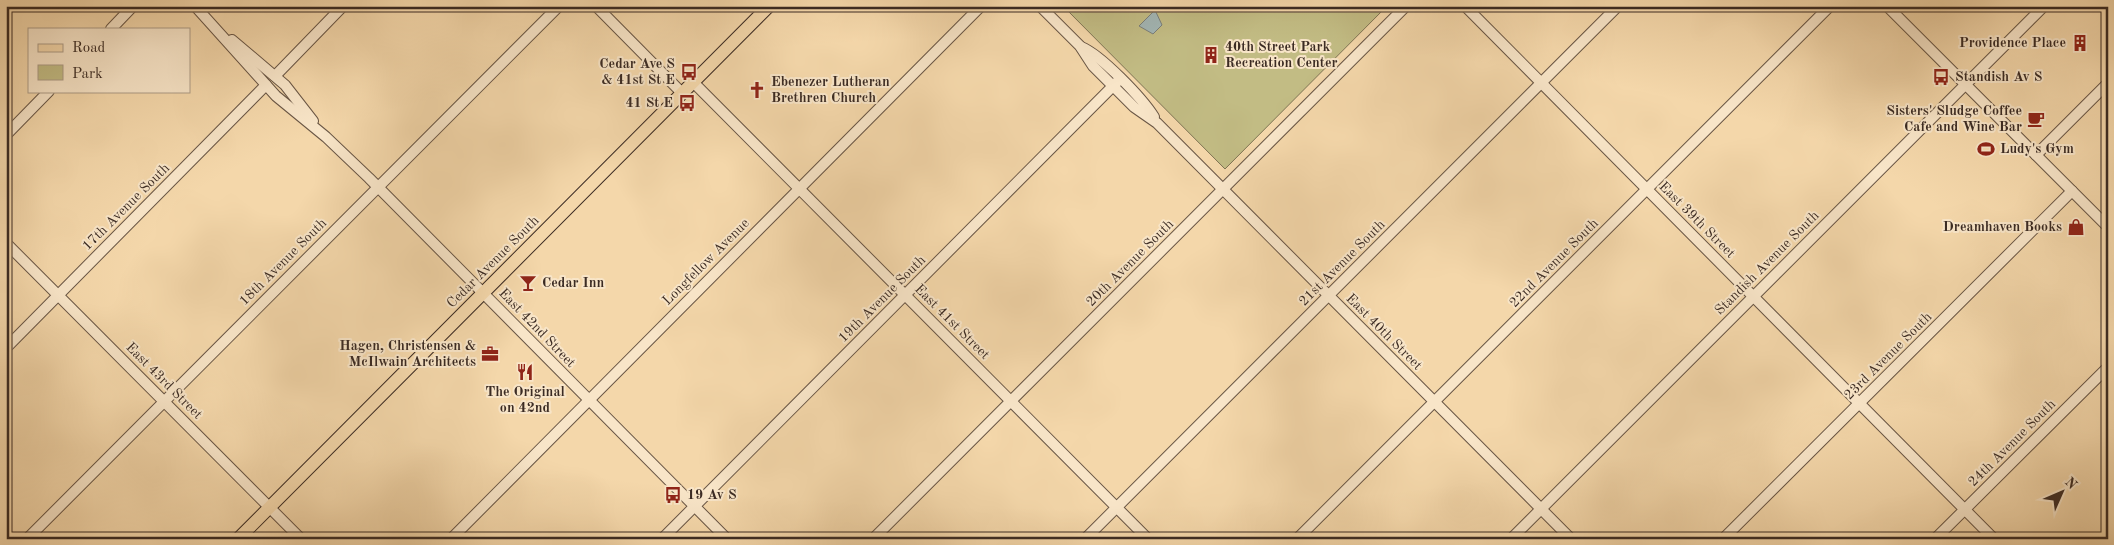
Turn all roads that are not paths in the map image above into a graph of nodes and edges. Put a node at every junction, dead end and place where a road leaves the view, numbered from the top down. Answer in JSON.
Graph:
{"nodes":[{"id":1,"x":133,"y":6,"type":"edge"},
{"id":2,"x":195,"y":6,"type":"edge"},
{"id":3,"x":343,"y":6,"type":"edge"},
{"id":4,"x":558,"y":6,"type":"edge"},
{"id":5,"x":596,"y":6,"type":"edge"},
{"id":6,"x":769,"y":6,"type":"edge"},
{"id":7,"x":981,"y":6,"type":"edge"},
{"id":8,"x":1040,"y":6,"type":"edge"},
{"id":9,"x":1406,"y":6,"type":"edge"},
{"id":10,"x":1465,"y":6,"type":"edge"},
{"id":11,"x":1618,"y":6,"type":"edge"},
{"id":12,"x":1830,"y":6,"type":"edge"},
{"id":13,"x":1888,"y":6,"type":"edge"},
{"id":14,"x":2044,"y":6,"type":"edge"},
{"id":15,"x":216,"y":27,"type":"junction"},
{"id":16,"x":112,"y":28,"type":"edge"},
{"id":17,"x":275,"y":76,"type":"junction"},
{"id":18,"x":1117,"y":82,"type":"junction"},
{"id":19,"x":694,"y":83,"type":"junction"},
{"id":20,"x":2108,"y":83,"type":"edge"},
{"id":21,"x":1541,"y":84,"type":"junction"},
{"id":22,"x":1965,"y":84,"type":"junction"},
{"id":23,"x":266,"y":85,"type":"junction"},
{"id":24,"x":48,"y":92,"type":"edge"},
{"id":25,"x":683,"y":94,"type":"junction"},
{"id":26,"x":6,"y":135,"type":"edge"},
{"id":27,"x":326,"y":138,"type":"junction"},
{"id":28,"x":2036,"y":155,"type":"junction"},
{"id":29,"x":378,"y":188,"type":"junction"},
{"id":30,"x":798,"y":188,"type":"junction"},
{"id":31,"x":1224,"y":189,"type":"junction"},
{"id":32,"x":1647,"y":190,"type":"junction"},
{"id":33,"x":2072,"y":191,"type":"junction"},
{"id":34,"x":2108,"y":227,"type":"edge"},
{"id":35,"x":6,"y":243,"type":"edge"},
{"id":36,"x":483,"y":293,"type":"junction"},
{"id":37,"x":905,"y":295,"type":"junction"},
{"id":38,"x":58,"y":296,"type":"junction"},
{"id":39,"x":1329,"y":296,"type":"junction"},
{"id":40,"x":1753,"y":297,"type":"junction"},
{"id":41,"x":6,"y":348,"type":"edge"},
{"id":42,"x":2108,"y":367,"type":"edge"},
{"id":43,"x":164,"y":401,"type":"junction"},
{"id":44,"x":589,"y":401,"type":"junction"},
{"id":45,"x":1011,"y":401,"type":"junction"},
{"id":46,"x":1435,"y":402,"type":"junction"},
{"id":47,"x":1860,"y":403,"type":"junction"},
{"id":48,"x":695,"y":506,"type":"junction"},
{"id":49,"x":270,"y":507,"type":"junction"},
{"id":50,"x":1117,"y":508,"type":"junction"},
{"id":51,"x":1541,"y":509,"type":"junction"},
{"id":52,"x":1965,"y":510,"type":"junction"},
{"id":53,"x":27,"y":539,"type":"edge"},
{"id":54,"x":238,"y":539,"type":"edge"},
{"id":55,"x":301,"y":539,"type":"edge"},
{"id":56,"x":451,"y":539,"type":"edge"},
{"id":57,"x":662,"y":539,"type":"edge"},
{"id":58,"x":727,"y":539,"type":"edge"},
{"id":59,"x":873,"y":539,"type":"edge"},
{"id":60,"x":1085,"y":539,"type":"edge"},
{"id":61,"x":1148,"y":539,"type":"edge"},
{"id":62,"x":1297,"y":539,"type":"edge"},
{"id":63,"x":1510,"y":539,"type":"edge"},
{"id":64,"x":1571,"y":539,"type":"edge"},
{"id":65,"x":1723,"y":539,"type":"edge"},
{"id":66,"x":1935,"y":539,"type":"edge"},
{"id":67,"x":1994,"y":539,"type":"edge"}],
"edges":[{"from":1,"to":16,"type":"street"},
{"from":2,"to":15,"type":"street","name":"East 42nd Street"},
{"from":3,"to":17,"type":"street"},
{"from":4,"to":29,"type":"street","name":"18th Avenue South"},
{"from":5,"to":25,"type":"street"},
{"from":6,"to":19,"type":"main road","name":"Cedar Avenue South"},
{"from":7,"to":30,"type":"street","name":"Longfellow Avenue"},
{"from":8,"to":18,"type":"street","name":"East 40th Street"},
{"from":9,"to":31,"type":"street","name":"20th Avenue South"},
{"from":10,"to":21,"type":"street","name":"East 39th Street"},
{"from":11,"to":21,"type":"street","name":"21st Avenue South"},
{"from":12,"to":32,"type":"street","name":"22nd Avenue South"},
{"from":13,"to":22,"type":"street"},
{"from":14,"to":22,"type":"street","name":"Standish Avenue South"},
{"from":15,"to":17,"type":"street","name":"East 42nd Street"},
{"from":15,"to":23,"type":"street","name":"East 42nd Street"},
{"from":17,"to":27,"type":"street","name":"East 42nd Street"},
{"from":18,"to":31,"type":"street","name":"East 40th Street"},
{"from":18,"to":37,"type":"street","name":"19th Avenue South"},
{"from":19,"to":25,"type":"main road","name":"Cedar Avenue South"},
{"from":19,"to":30,"type":"street","name":"East 41st Street"},
{"from":20,"to":28,"type":"street"},
{"from":21,"to":32,"type":"street","name":"East 39th Street"},
{"from":21,"to":39,"type":"street","name":"21st Avenue South"},
{"from":22,"to":28,"type":"street"},
{"from":22,"to":40,"type":"street","name":"Standish Avenue South"},
{"from":23,"to":27,"type":"street","name":"East 42nd Street"},
{"from":23,"to":38,"type":"street","name":"17th Avenue South"},
{"from":24,"to":26,"type":"street"},
{"from":25,"to":36,"type":"main road","name":"Cedar Avenue South"},
{"from":27,"to":29,"type":"street","name":"East 42nd Street"},
{"from":28,"to":33,"type":"street"},
{"from":29,"to":36,"type":"street","name":"East 42nd Street"},
{"from":29,"to":43,"type":"street","name":"18th Avenue South"},
{"from":30,"to":37,"type":"street","name":"East 41st Street"},
{"from":30,"to":44,"type":"street","name":"Longfellow Avenue"},
{"from":31,"to":39,"type":"street","name":"East 40th Street"},
{"from":31,"to":45,"type":"street","name":"20th Avenue South"},
{"from":32,"to":40,"type":"street","name":"East 39th Street"},
{"from":32,"to":46,"type":"street","name":"22nd Avenue South"},
{"from":33,"to":34,"type":"street"},
{"from":33,"to":47,"type":"street","name":"23rd Avenue South"},
{"from":35,"to":38,"type":"street","name":"East 43rd Street"},
{"from":36,"to":44,"type":"street","name":"East 42nd Street"},
{"from":36,"to":49,"type":"main road","name":"Cedar Avenue South"},
{"from":37,"to":45,"type":"street","name":"East 41st Street"},
{"from":37,"to":48,"type":"street","name":"19th Avenue South"},
{"from":38,"to":41,"type":"street","name":"17th Avenue South"},
{"from":38,"to":43,"type":"street","name":"East 43rd Street"},
{"from":39,"to":46,"type":"street","name":"East 40th Street"},
{"from":39,"to":50,"type":"street","name":"21st Avenue South"},
{"from":40,"to":47,"type":"street","name":"East 39th Street"},
{"from":40,"to":51,"type":"street","name":"Standish Avenue South"},
{"from":42,"to":52,"type":"street","name":"24th Avenue South"},
{"from":43,"to":49,"type":"street","name":"East 43rd Street"},
{"from":43,"to":53,"type":"street","name":"18th Avenue South"},
{"from":44,"to":48,"type":"street","name":"East 42nd Street"},
{"from":44,"to":56,"type":"street","name":"Longfellow Avenue"},
{"from":45,"to":50,"type":"street","name":"East 41st Street"},
{"from":45,"to":59,"type":"street","name":"20th Avenue South"},
{"from":46,"to":51,"type":"street","name":"East 40th Street"},
{"from":46,"to":62,"type":"street","name":"22nd Avenue South"},
{"from":47,"to":52,"type":"street","name":"East 39th Street"},
{"from":47,"to":65,"type":"street","name":"23rd Avenue South"},
{"from":48,"to":57,"type":"street","name":"19th Avenue South"},
{"from":48,"to":58,"type":"street","name":"East 42nd Street"},
{"from":49,"to":54,"type":"main road","name":"Cedar Avenue South"},
{"from":49,"to":55,"type":"street","name":"East 43rd Street"},
{"from":50,"to":60,"type":"street","name":"21st Avenue South"},
{"from":50,"to":61,"type":"street","name":"East 41st Street"},
{"from":51,"to":63,"type":"street","name":"Standish Avenue South"},
{"from":51,"to":64,"type":"street","name":"East 40th Street"},
{"from":52,"to":66,"type":"street","name":"24th Avenue South"},
{"from":52,"to":67,"type":"street","name":"East 39th Street"}]}
